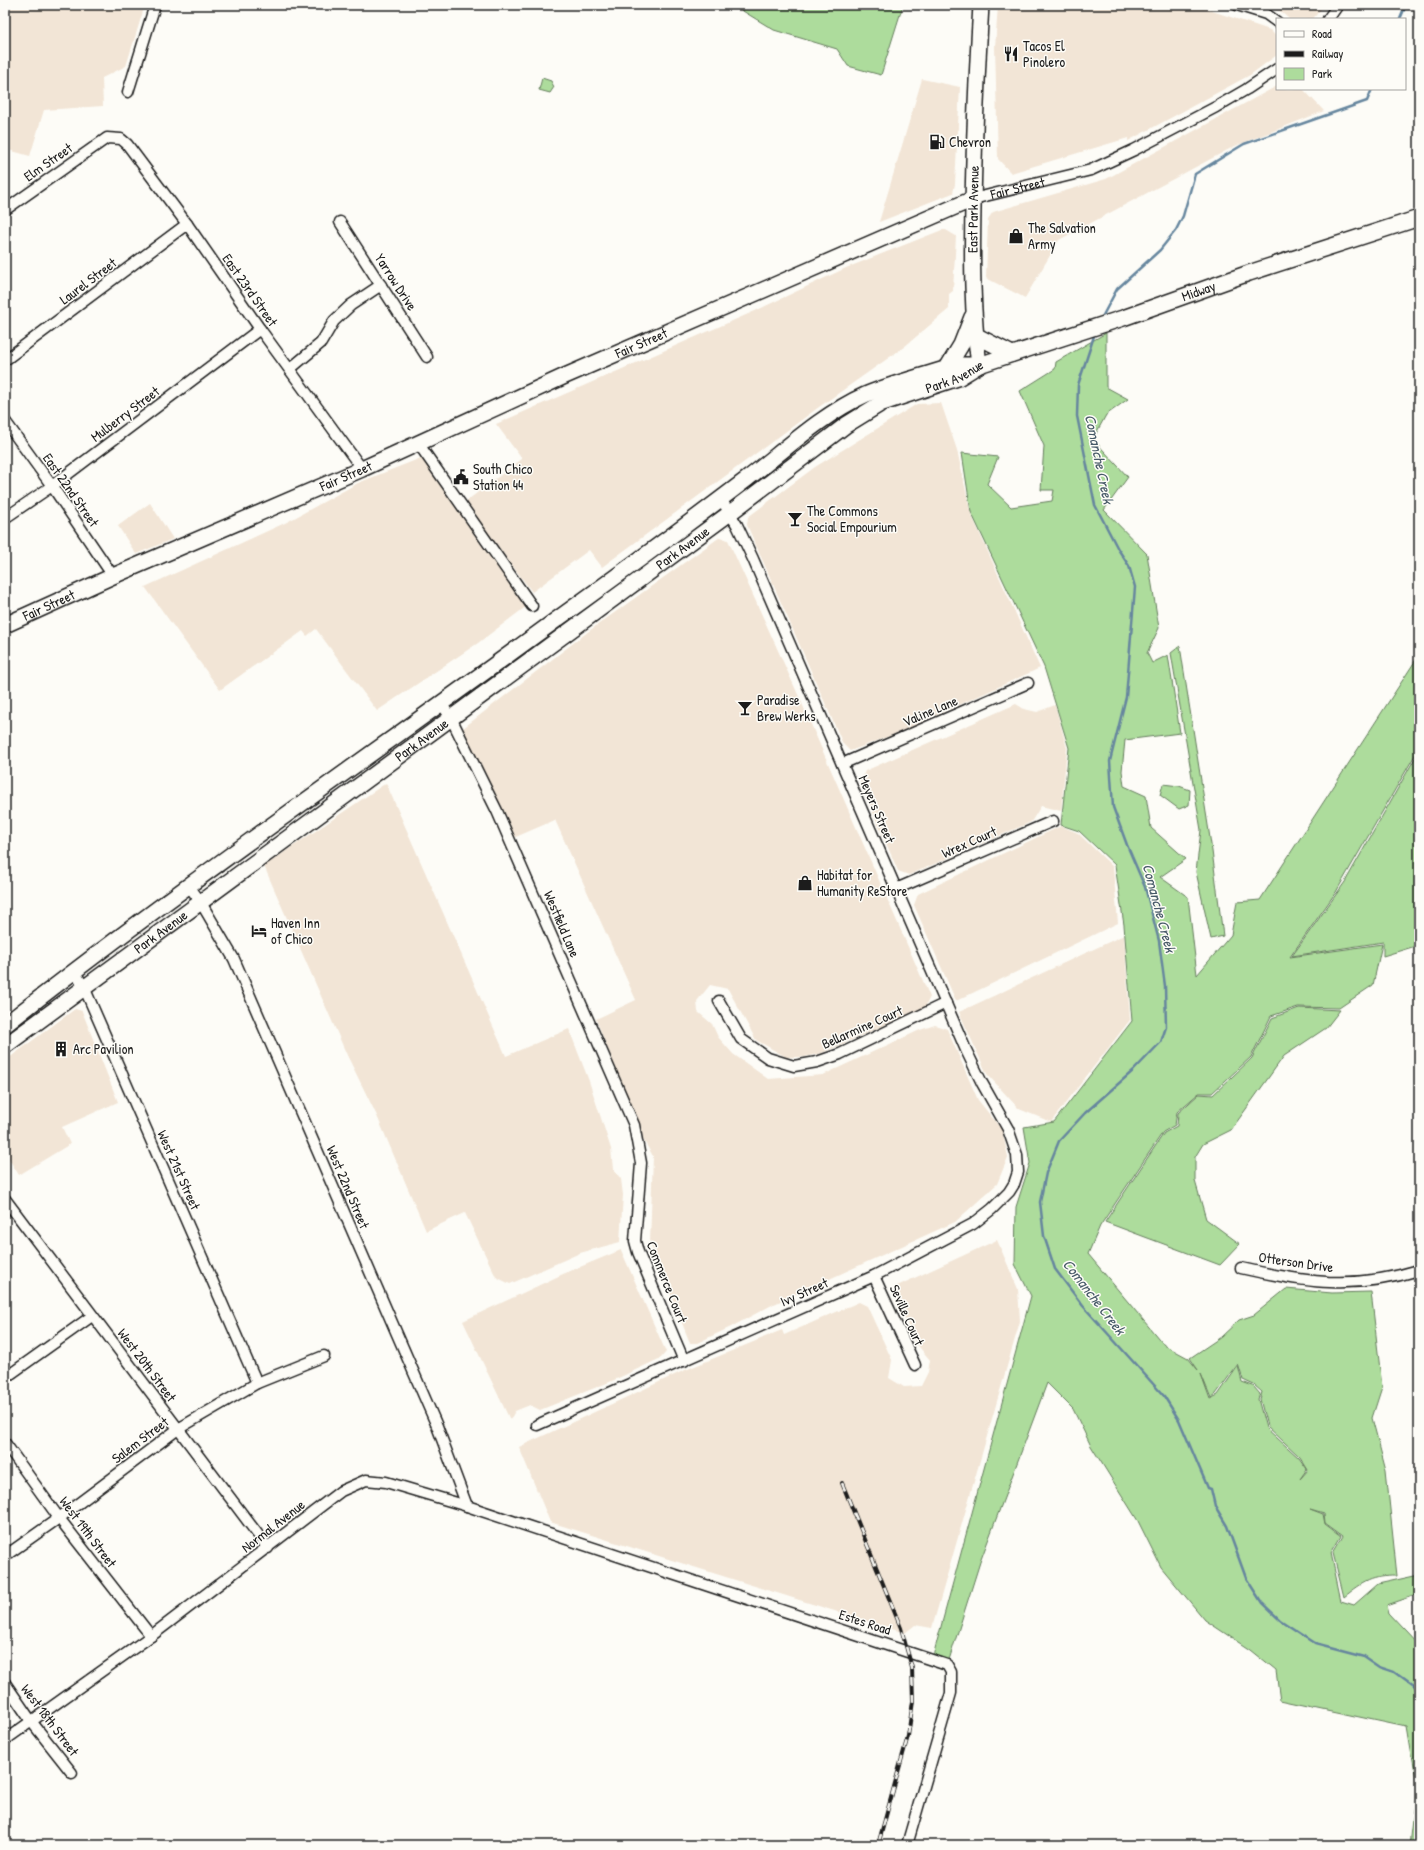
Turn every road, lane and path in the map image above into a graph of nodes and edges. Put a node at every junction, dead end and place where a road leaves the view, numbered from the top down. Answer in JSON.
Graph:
{"nodes":[{"id":1,"x":155,"y":5,"type":"edge"},
{"id":2,"x":981,"y":5,"type":"edge"},
{"id":3,"x":1237,"y":5,"type":"edge"},
{"id":4,"x":1338,"y":5,"type":"edge"},
{"id":5,"x":1329,"y":18,"type":"edge"},
{"id":6,"x":1276,"y":21,"type":"edge"},
{"id":7,"x":1276,"y":70,"type":"edge"},
{"id":8,"x":128,"y":92,"type":"dead end"},
{"id":9,"x":107,"y":138,"type":"joint"},
{"id":10,"x":973,"y":199,"type":"junction"},
{"id":11,"x":5,"y":210,"type":"edge"},
{"id":12,"x":1419,"y":218,"type":"edge"},
{"id":13,"x":340,"y":222,"type":"dead end"},
{"id":14,"x":187,"y":224,"type":"junction"},
{"id":15,"x":381,"y":285,"type":"junction"},
{"id":16,"x":973,"y":315,"type":"junction"},
{"id":17,"x":260,"y":329,"type":"junction"},
{"id":18,"x":975,"y":335,"type":"junction"},
{"id":19,"x":1012,"y":354,"type":"junction"},
{"id":20,"x":428,"y":357,"type":"dead end"},
{"id":21,"x":5,"y":360,"type":"edge"},
{"id":22,"x":979,"y":365,"type":"junction"},
{"id":23,"x":947,"y":368,"type":"junction"},
{"id":24,"x":290,"y":369,"type":"junction"},
{"id":25,"x":5,"y":422,"type":"edge"},
{"id":26,"x":418,"y":443,"type":"junction"},
{"id":27,"x":362,"y":469,"type":"junction"},
{"id":28,"x":52,"y":486,"type":"junction"},
{"id":29,"x":721,"y":500,"type":"junction"},
{"id":30,"x":730,"y":513,"type":"junction"},
{"id":31,"x":5,"y":518,"type":"edge"},
{"id":32,"x":113,"y":576,"type":"junction"},
{"id":33,"x":532,"y":606,"type":"dead end"},
{"id":34,"x":5,"y":625,"type":"edge"},
{"id":35,"x":1028,"y":683,"type":"dead end"},
{"id":36,"x":441,"y":703,"type":"junction"},
{"id":37,"x":451,"y":718,"type":"junction"},
{"id":38,"x":842,"y":764,"type":"junction"},
{"id":39,"x":1053,"y":820,"type":"dead end"},
{"id":40,"x":189,"y":886,"type":"junction"},
{"id":41,"x":896,"y":889,"type":"junction"},
{"id":42,"x":200,"y":901,"type":"junction"},
{"id":43,"x":74,"y":971,"type":"junction"},
{"id":44,"x":84,"y":987,"type":"junction"},
{"id":45,"x":719,"y":1001,"type":"dead end"},
{"id":46,"x":946,"y":1004,"type":"junction"},
{"id":47,"x":5,"y":1025,"type":"edge"},
{"id":48,"x":5,"y":1046,"type":"edge"},
{"id":49,"x":1008,"y":1129,"type":"joint"},
{"id":50,"x":641,"y":1163,"type":"joint"},
{"id":51,"x":5,"y":1199,"type":"edge"},
{"id":52,"x":1240,"y":1268,"type":"dead end"},
{"id":53,"x":1419,"y":1270,"type":"edge"},
{"id":54,"x":874,"y":1276,"type":"junction"},
{"id":55,"x":92,"y":1316,"type":"junction"},
{"id":56,"x":324,"y":1356,"type":"dead end"},
{"id":57,"x":684,"y":1361,"type":"junction"},
{"id":58,"x":915,"y":1365,"type":"dead end"},
{"id":59,"x":5,"y":1378,"type":"edge"},
{"id":60,"x":257,"y":1383,"type":"junction"},
{"id":61,"x":537,"y":1425,"type":"dead end"},
{"id":62,"x":178,"y":1428,"type":"junction"},
{"id":63,"x":5,"y":1443,"type":"edge"},
{"id":64,"x":467,"y":1506,"type":"junction"},
{"id":65,"x":59,"y":1518,"type":"junction"},
{"id":66,"x":268,"y":1548,"type":"junction"},
{"id":67,"x":596,"y":1548,"type":"joint"},
{"id":68,"x":5,"y":1556,"type":"edge"},
{"id":69,"x":151,"y":1636,"type":"junction"},
{"id":70,"x":5,"y":1683,"type":"edge"},
{"id":71,"x":31,"y":1721,"type":"junction"},
{"id":72,"x":5,"y":1740,"type":"edge"},
{"id":73,"x":72,"y":1773,"type":"dead end"},
{"id":74,"x":907,"y":1845,"type":"edge"}],
"edges":[{"from":1,"to":8,"type":"street"},
{"from":2,"to":10,"type":"main road","name":"East Park Avenue"},
{"from":3,"to":6,"type":"street"},
{"from":4,"to":5,"type":"street"},
{"from":7,"to":10,"type":"street","name":"Fair Street"},
{"from":9,"to":11,"type":"street","name":"Elm Street"},
{"from":9,"to":14,"type":"street","name":"East 23rd Street"},
{"from":10,"to":16,"type":"main road","name":"East Park Avenue"},
{"from":10,"to":26,"type":"main road","name":"Fair Street"},
{"from":12,"to":19,"type":"main road","name":"Midway"},
{"from":13,"to":15,"type":"street","name":"Yarrow Drive"},
{"from":14,"to":17,"type":"street","name":"East 23rd Street"},
{"from":14,"to":21,"type":"street","name":"Laurel Street"},
{"from":15,"to":20,"type":"street","name":"Yarrow Drive"},
{"from":15,"to":24,"type":"street"},
{"from":16,"to":18,"type":"main road","name":"East Park Avenue"},
{"from":16,"to":23,"type":"main road"},
{"from":17,"to":24,"type":"street","name":"East 23rd Street"},
{"from":17,"to":28,"type":"street","name":"Mulberry Street"},
{"from":18,"to":19,"type":"main road"},
{"from":18,"to":22,"type":"main road","name":"East Park Avenue"},
{"from":19,"to":22,"type":"main road","name":"Midway"},
{"from":22,"to":23,"type":"main road","name":"Park Avenue"},
{"from":22,"to":30,"type":"main road","name":"Park Avenue"},
{"from":23,"to":29,"type":"main road","name":"Park Avenue"},
{"from":24,"to":27,"type":"street","name":"East 23rd Street"},
{"from":25,"to":28,"type":"street","name":"East 22nd Street"},
{"from":26,"to":27,"type":"main road","name":"Fair Street"},
{"from":26,"to":33,"type":"street"},
{"from":27,"to":32,"type":"main road","name":"Fair Street"},
{"from":28,"to":31,"type":"street","name":"Mulberry Street"},
{"from":28,"to":32,"type":"street","name":"East 22nd Street"},
{"from":29,"to":30,"type":"street","name":"Meyers Street"},
{"from":29,"to":36,"type":"main road","name":"Park Avenue"},
{"from":30,"to":37,"type":"main road","name":"Park Avenue"},
{"from":30,"to":38,"type":"street","name":"Meyers Street"},
{"from":32,"to":34,"type":"main road","name":"Fair Street"},
{"from":35,"to":38,"type":"street","name":"Valine Lane"},
{"from":36,"to":37,"type":"street","name":"Westfield Lane"},
{"from":36,"to":40,"type":"main road","name":"Park Avenue"},
{"from":37,"to":42,"type":"main road","name":"Park Avenue"},
{"from":37,"to":50,"type":"street","name":"Westfield Lane"},
{"from":38,"to":41,"type":"street","name":"Meyers Street"},
{"from":39,"to":41,"type":"street","name":"Wrex Court"},
{"from":40,"to":42,"type":"street","name":"West 22nd Street"},
{"from":40,"to":43,"type":"main road","name":"Park Avenue"},
{"from":41,"to":46,"type":"street","name":"Meyers Street"},
{"from":42,"to":44,"type":"main road","name":"Park Avenue"},
{"from":42,"to":64,"type":"street","name":"West 22nd Street"},
{"from":43,"to":44,"type":"street","name":"West 21st Street"},
{"from":43,"to":47,"type":"main road","name":"Park Avenue"},
{"from":44,"to":48,"type":"main road","name":"Park Avenue"},
{"from":44,"to":60,"type":"street","name":"West 21st Street"},
{"from":45,"to":46,"type":"street","name":"Bellarmine Court"},
{"from":46,"to":49,"type":"street","name":"Meyers Street"},
{"from":49,"to":54,"type":"street","name":"Ivy Street"},
{"from":50,"to":57,"type":"street","name":"Commerce Court"},
{"from":51,"to":55,"type":"street","name":"West 20th Street"},
{"from":52,"to":53,"type":"street","name":"Otterson Drive"},
{"from":54,"to":57,"type":"street","name":"Ivy Street"},
{"from":54,"to":58,"type":"street","name":"Seville Court"},
{"from":55,"to":59,"type":"street"},
{"from":55,"to":62,"type":"street","name":"West 20th Street"},
{"from":56,"to":60,"type":"street","name":"Salem Street"},
{"from":57,"to":61,"type":"street","name":"Ivy Street"},
{"from":60,"to":62,"type":"street","name":"Salem Street"},
{"from":62,"to":65,"type":"street","name":"Salem Street"},
{"from":62,"to":66,"type":"street","name":"West 20th Street"},
{"from":63,"to":65,"type":"street","name":"West 19th Street"},
{"from":64,"to":66,"type":"street","name":"Normal Avenue"},
{"from":64,"to":67,"type":"street","name":"Normal Avenue"},
{"from":65,"to":68,"type":"street","name":"Salem Street"},
{"from":65,"to":69,"type":"street","name":"West 19th Street"},
{"from":66,"to":69,"type":"street","name":"Normal Avenue"},
{"from":67,"to":74,"type":"street","name":"Estes Road"},
{"from":69,"to":71,"type":"street","name":"Normal Avenue"},
{"from":70,"to":71,"type":"street","name":"West 18th Street"},
{"from":71,"to":72,"type":"street","name":"Normal Avenue"},
{"from":71,"to":73,"type":"street","name":"West 18th Street"}]}
